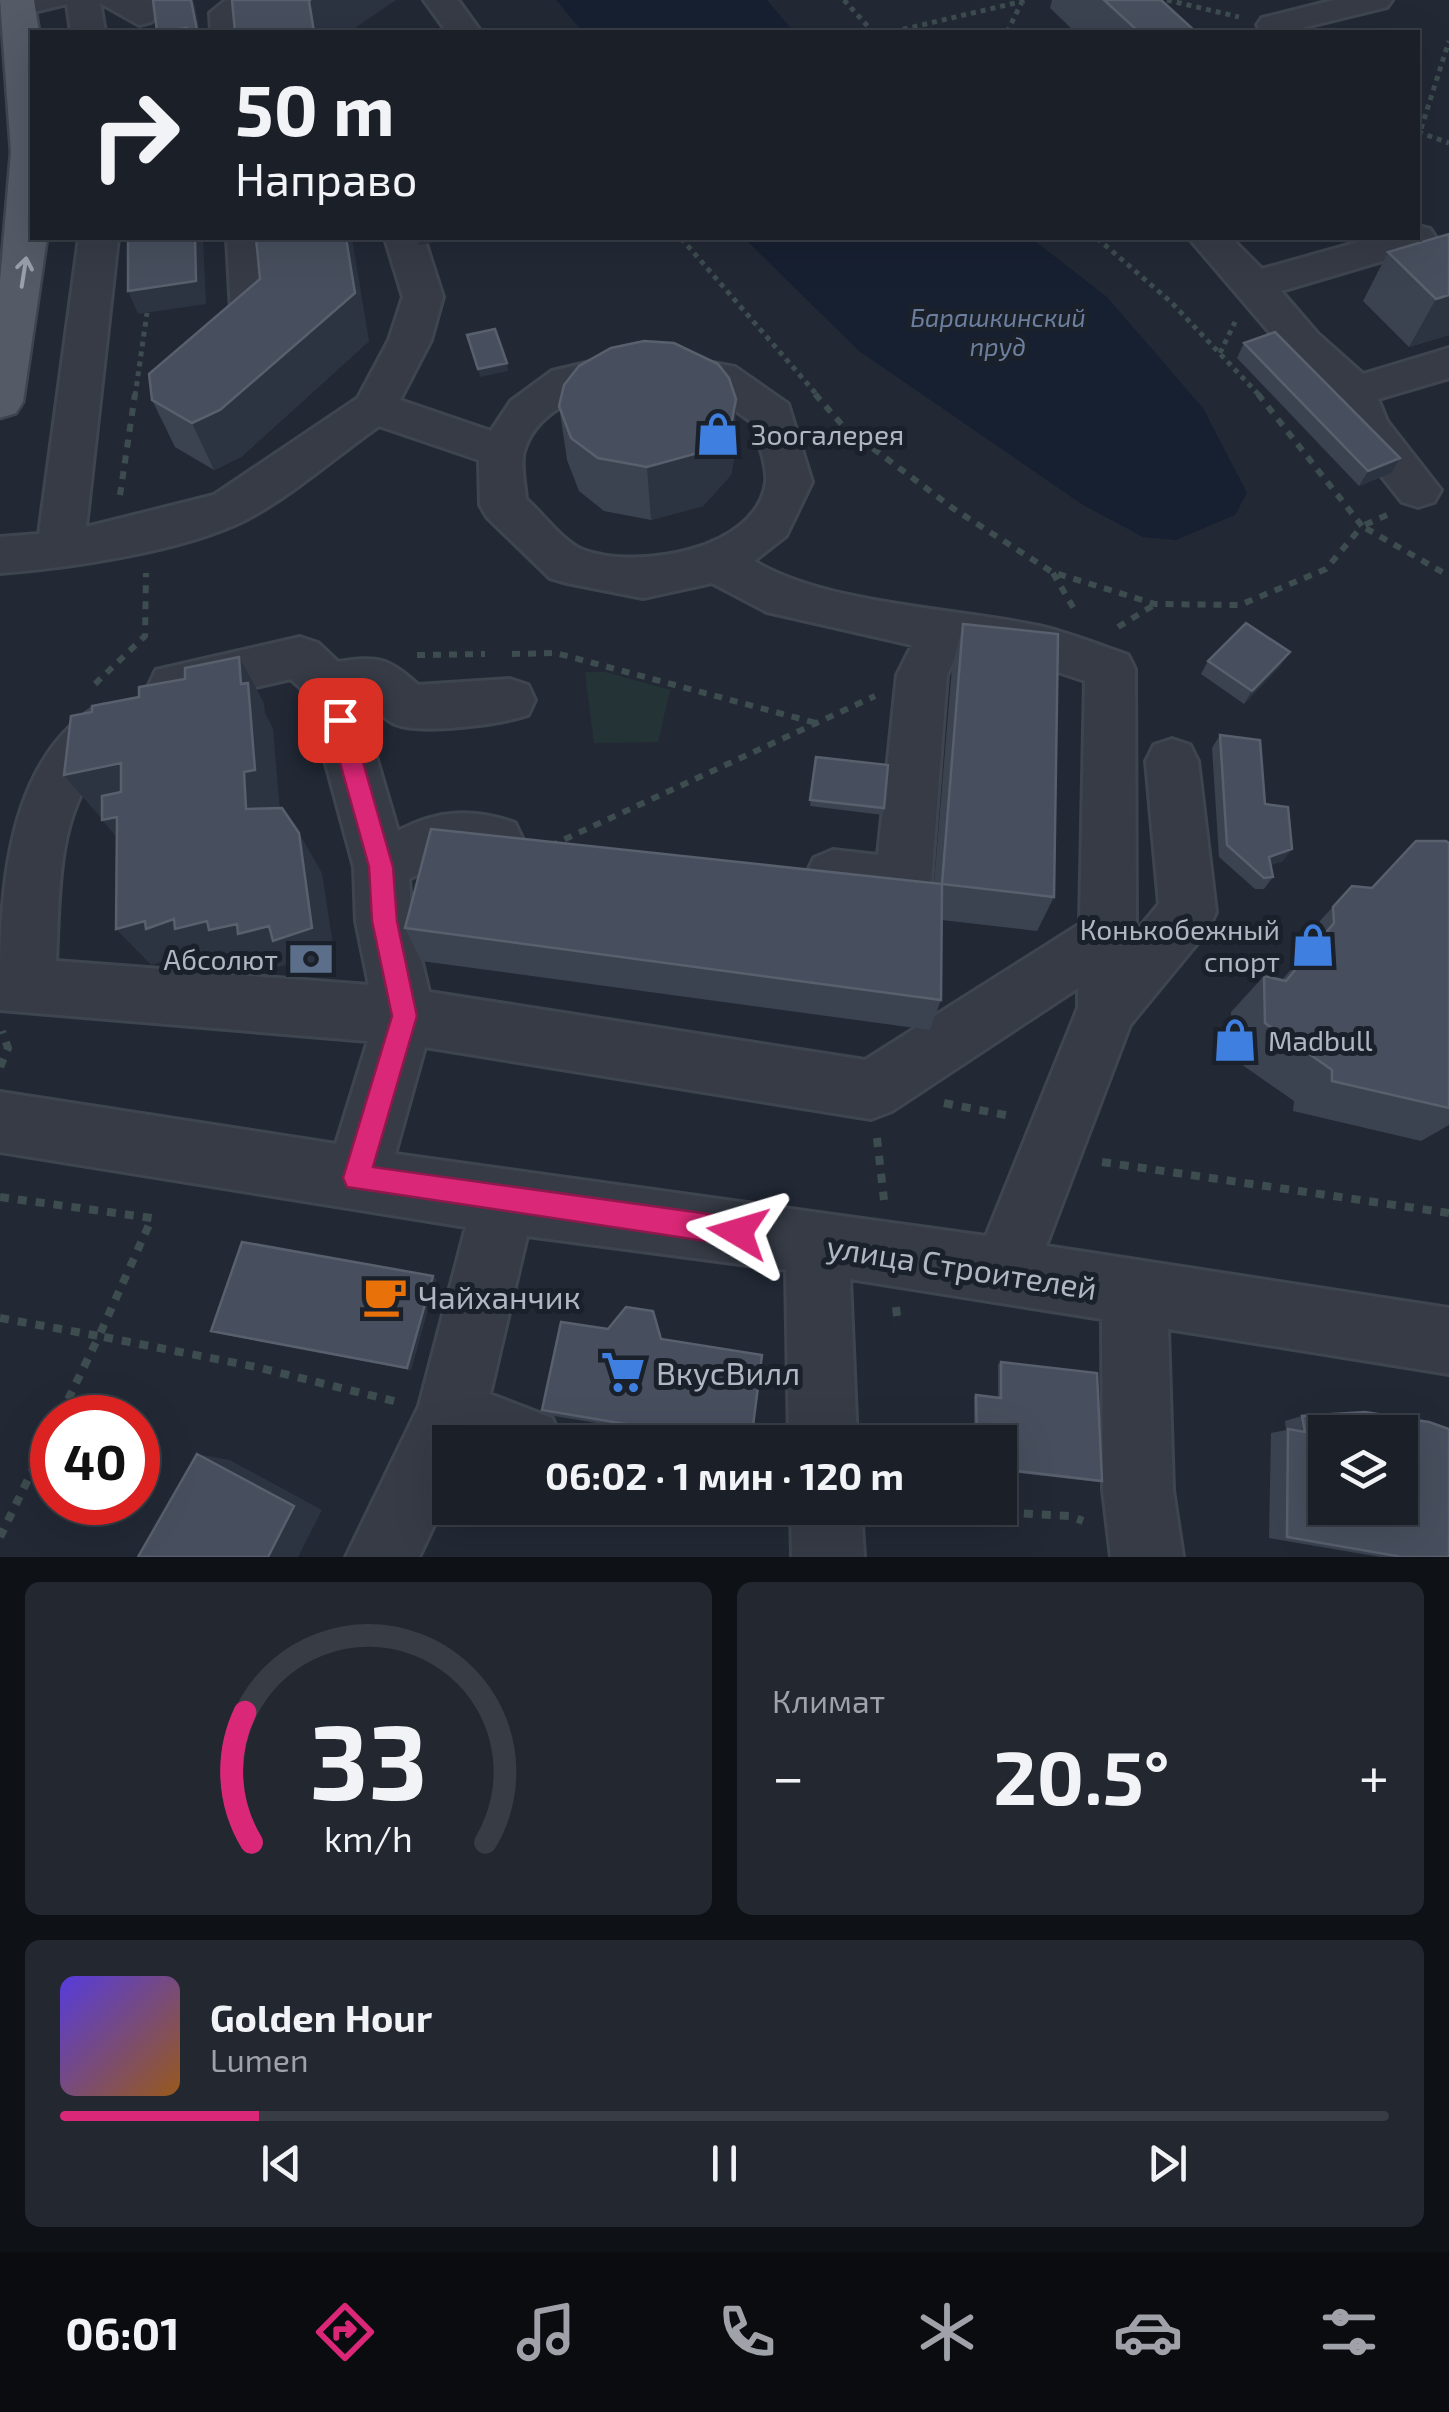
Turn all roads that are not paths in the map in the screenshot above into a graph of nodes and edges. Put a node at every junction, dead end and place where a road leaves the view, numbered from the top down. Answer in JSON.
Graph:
{"nodes":[{"id":1,"x":83,"y":0,"type":"edge"},
{"id":2,"x":115,"y":0,"type":"edge"},
{"id":3,"x":154,"y":0,"type":"edge"},
{"id":4,"x":252,"y":0,"type":"edge"},
{"id":5,"x":442,"y":0,"type":"edge"},
{"id":6,"x":1375,"y":0,"type":"edge"},
{"id":7,"x":29,"y":2,"type":"edge"},
{"id":8,"x":1274,"y":25,"type":"road end"},
{"id":9,"x":88,"y":30,"type":"edge"},
{"id":10,"x":228,"y":30,"type":"edge"},
{"id":11,"x":463,"y":30,"type":"edge"},
{"id":12,"x":1449,"y":228,"type":"edge"},
{"id":13,"x":1420,"y":236,"type":"edge"},
{"id":14,"x":98,"y":240,"type":"edge"},
{"id":15,"x":246,"y":240,"type":"edge"},
{"id":16,"x":406,"y":240,"type":"edge"},
{"id":17,"x":1211,"y":240,"type":"edge"},
{"id":18,"x":1396,"y":240,"type":"edge"},
{"id":19,"x":1367,"y":244,"type":"edge"},
{"id":20,"x":1254,"y":285,"type":"junction"},
{"id":21,"x":252,"y":312,"type":"edge"},
{"id":22,"x":1449,"y":362,"type":"edge"},
{"id":23,"x":1355,"y":391,"type":"junction"},
{"id":24,"x":0,"y":402,"type":"edge"},
{"id":25,"x":374,"y":408,"type":"junction"},
{"id":26,"x":502,"y":452,"type":"junction"},
{"id":27,"x":1418,"y":490,"type":"road end"},
{"id":28,"x":60,"y":551,"type":"junction"},
{"id":29,"x":0,"y":555,"type":"edge"},
{"id":30,"x":718,"y":563,"type":"junction"},
{"id":31,"x":932,"y":654,"type":"junction"},
{"id":32,"x":329,"y":684,"type":"junction"},
{"id":33,"x":510,"y":700,"type":"dead end"},
{"id":34,"x":1172,"y":761,"type":"dead end"},
{"id":35,"x":550,"y":846,"type":"edge"},
{"id":36,"x":381,"y":867,"type":"junction"},
{"id":37,"x":786,"y":870,"type":"edge"},
{"id":38,"x":1108,"y":937,"type":"junction"},
{"id":39,"x":8,"y":998,"type":"edge"},
{"id":40,"x":1107,"y":1008,"type":"junction"},
{"id":41,"x":404,"y":1016,"type":"junction"},
{"id":42,"x":0,"y":1122,"type":"edge"},
{"id":43,"x":357,"y":1178,"type":"junction"},
{"id":44,"x":504,"y":1202,"type":"junction"},
{"id":45,"x":816,"y":1242,"type":"junction"},
{"id":46,"x":1003,"y":1274,"type":"junction"},
{"id":47,"x":1134,"y":1294,"type":"junction"},
{"id":48,"x":1449,"y":1340,"type":"edge"},
{"id":49,"x":451,"y":1416,"type":"junction"},
{"id":50,"x":478,"y":1425,"type":"edge"},
{"id":51,"x":822,"y":1425,"type":"edge"},
{"id":52,"x":827,"y":1525,"type":"edge"},
{"id":53,"x":1146,"y":1550,"type":"edge"},
{"id":54,"x":382,"y":1557,"type":"edge"},
{"id":55,"x":828,"y":1557,"type":"edge"}],
"edges":[{"from":1,"to":9,"type":"street"},
{"from":2,"to":3,"type":"street"},
{"from":4,"to":10,"type":"street"},
{"from":5,"to":11,"type":"street"},
{"from":6,"to":8,"type":"street"},
{"from":24,"to":7,"type":"main road","one_way":true},
{"from":12,"to":13,"type":"street"},
{"from":14,"to":28,"type":"street"},
{"from":15,"to":21,"type":"street"},
{"from":16,"to":25,"type":"street"},
{"from":17,"to":20,"type":"street"},
{"from":18,"to":19,"type":"street"},
{"from":19,"to":20,"type":"street"},
{"from":20,"to":23,"type":"street"},
{"from":22,"to":23,"type":"street"},
{"from":23,"to":27,"type":"street"},
{"from":25,"to":26,"type":"street"},
{"from":25,"to":28,"type":"street"},
{"from":26,"to":30,"type":"street"},
{"from":26,"to":30,"type":"street"},
{"from":28,"to":29,"type":"street"},
{"from":30,"to":31,"type":"street"},
{"from":31,"to":37,"type":"street"},
{"from":31,"to":38,"type":"street"},
{"from":32,"to":33,"type":"street"},
{"from":32,"to":36,"type":"street"},
{"from":32,"to":39,"type":"street"},
{"from":34,"to":40,"type":"street"},
{"from":35,"to":36,"type":"street"},
{"from":36,"to":41,"type":"street"},
{"from":38,"to":40,"type":"street"},
{"from":38,"to":41,"type":"street"},
{"from":39,"to":41,"type":"street"},
{"from":40,"to":46,"type":"street"},
{"from":41,"to":43,"type":"street"},
{"from":42,"to":43,"type":"street","name":"улица Строителей"},
{"from":43,"to":44,"type":"street","name":"улица Строителей"},
{"from":44,"to":45,"type":"street","name":"улица Строителей"},
{"from":44,"to":49,"type":"street"},
{"from":45,"to":46,"type":"street","name":"улица Строителей"},
{"from":45,"to":51,"type":"street"},
{"from":46,"to":47,"type":"street","name":"улица Строителей"},
{"from":47,"to":48,"type":"street","name":"улица Строителей"},
{"from":47,"to":53,"type":"street"},
{"from":49,"to":50,"type":"street"},
{"from":49,"to":54,"type":"street"},
{"from":52,"to":55,"type":"street"}]}
